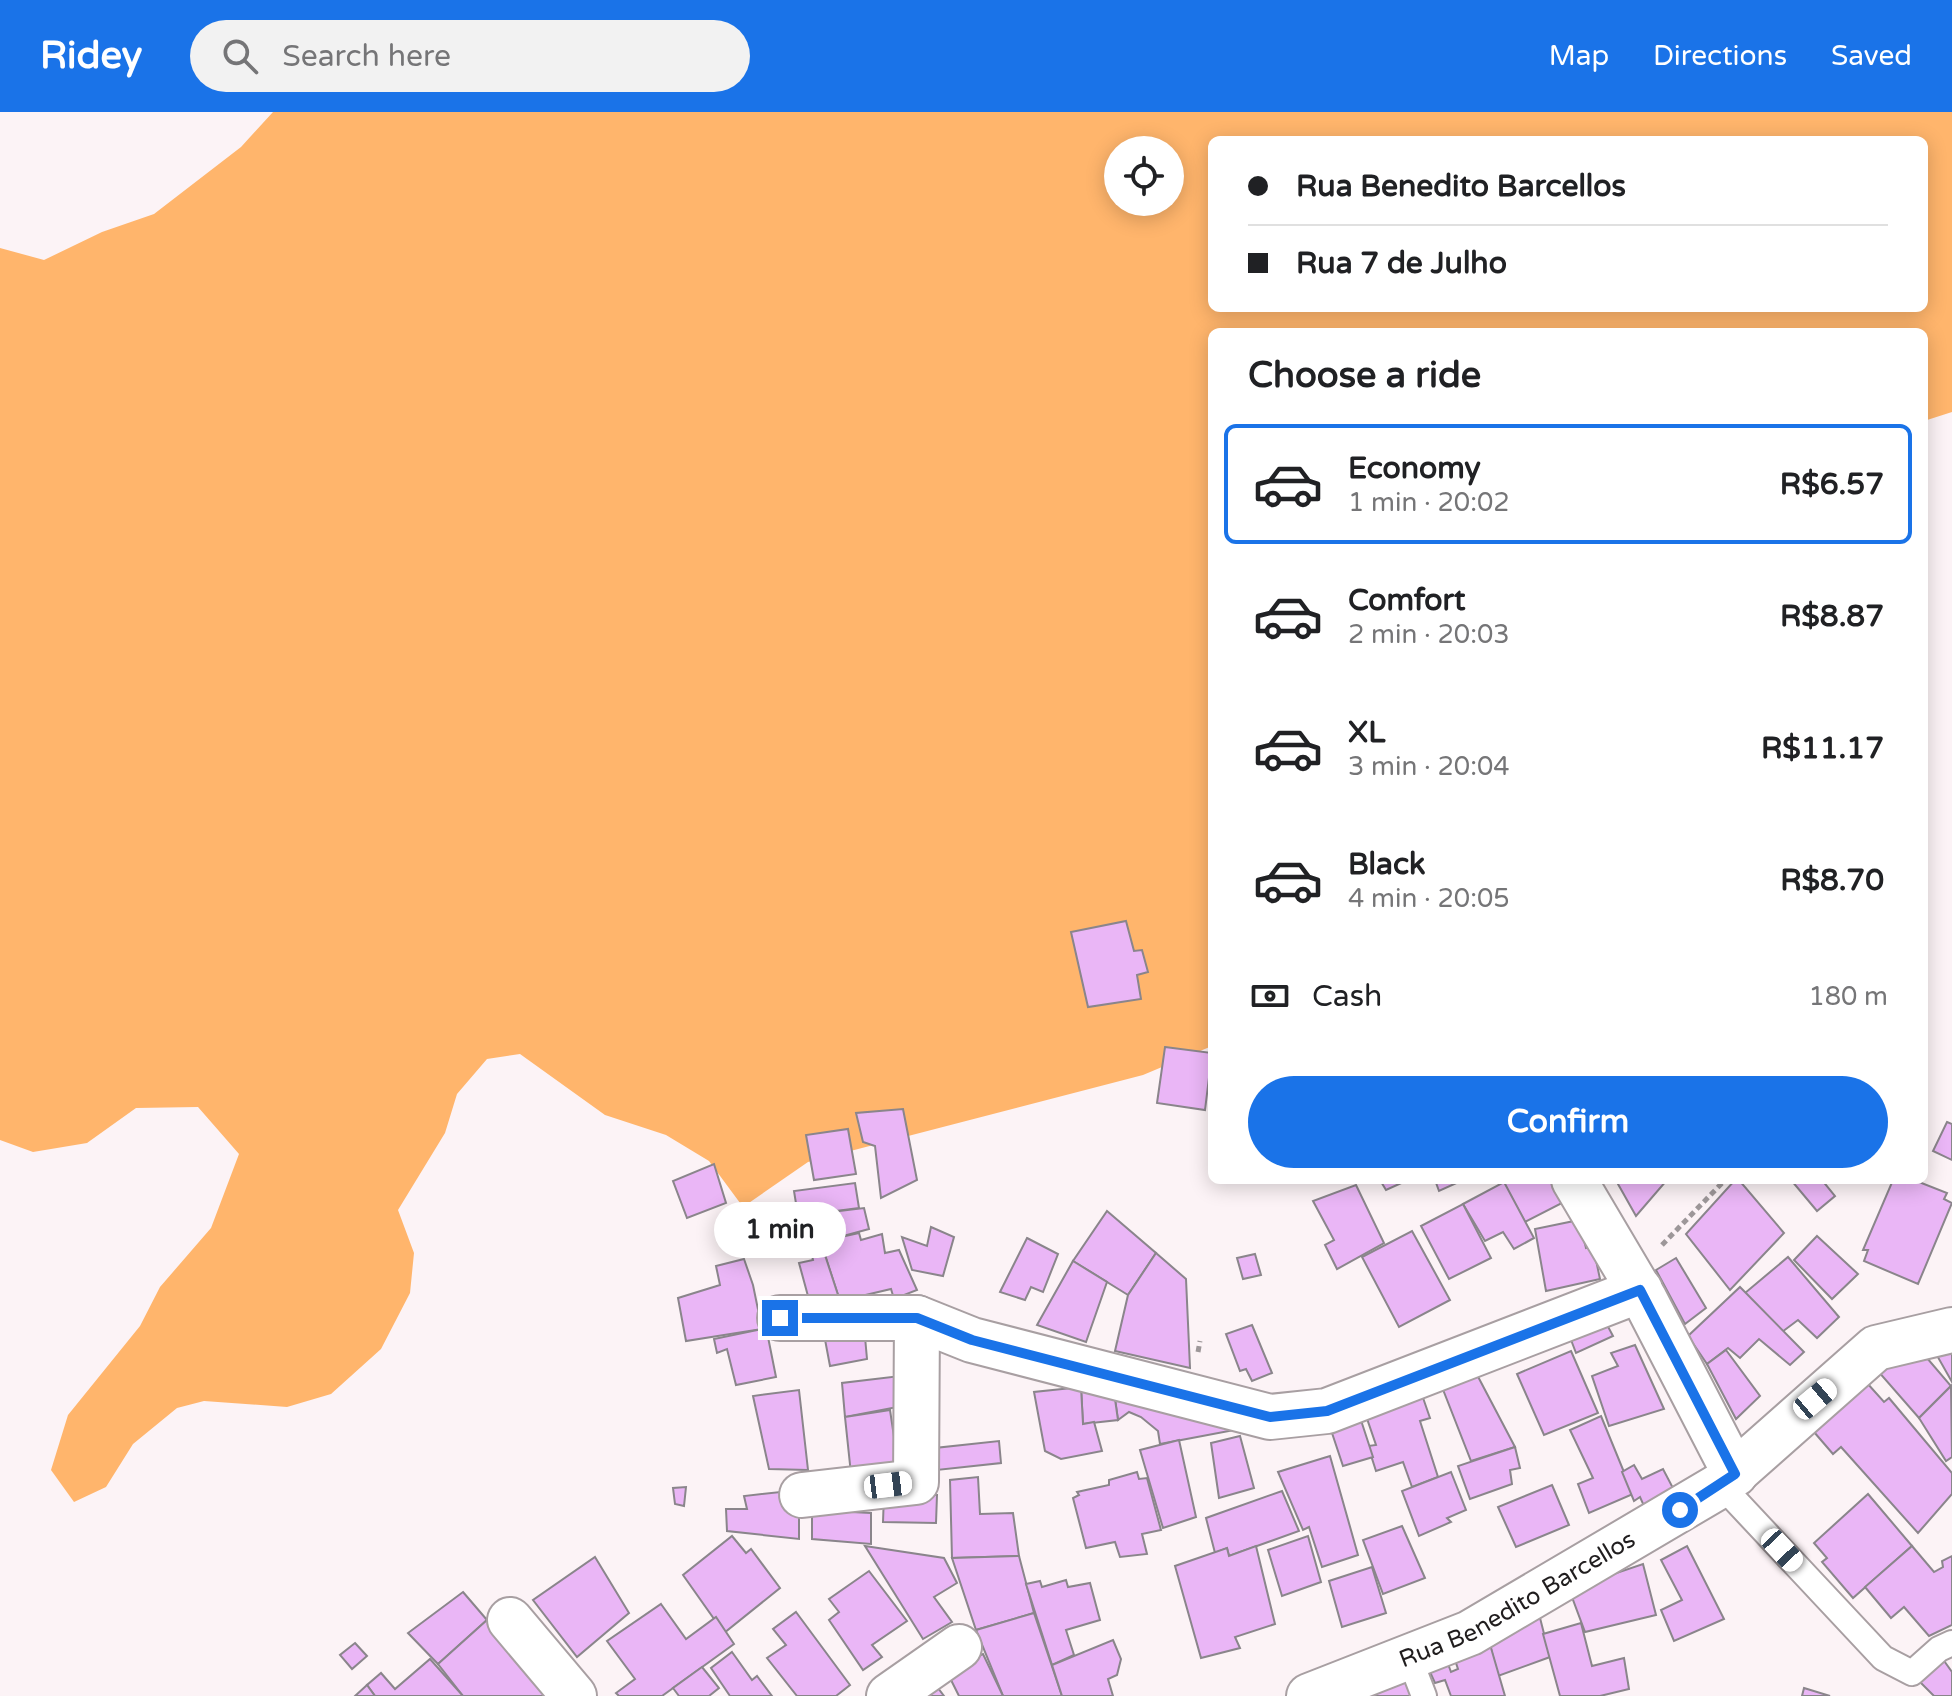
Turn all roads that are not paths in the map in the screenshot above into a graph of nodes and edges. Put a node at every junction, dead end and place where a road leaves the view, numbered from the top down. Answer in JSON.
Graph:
{"nodes":[{"id":1,"x":1586,"y":1184,"type":"edge"},
{"id":2,"x":1640,"y":1290,"type":"junction"},
{"id":3,"x":780,"y":1318,"type":"dead end"},
{"id":4,"x":917,"y":1318,"type":"junction"},
{"id":5,"x":1952,"y":1330,"type":"edge"},
{"id":6,"x":1728,"y":1480,"type":"junction"},
{"id":7,"x":802,"y":1495,"type":"dead end"},
{"id":8,"x":510,"y":1620,"type":"dead end"},
{"id":9,"x":1952,"y":1643,"type":"edge"},
{"id":10,"x":959,"y":1647,"type":"dead end"},
{"id":11,"x":1416,"y":1677,"type":"edge"},
{"id":12,"x":574,"y":1696,"type":"edge"},
{"id":13,"x":889,"y":1696,"type":"edge"},
{"id":14,"x":1309,"y":1696,"type":"edge"}],
"edges":[{"from":1,"to":2,"type":"street"},
{"from":2,"to":4,"type":"street"},
{"from":2,"to":6,"type":"street"},
{"from":3,"to":4,"type":"street"},
{"from":4,"to":7,"type":"street"},
{"from":5,"to":6,"type":"street","name":"Rua Benedito Barcellos"},
{"from":6,"to":9,"type":"lane"},
{"from":6,"to":11,"type":"street","name":"Rua Benedito Barcellos"},
{"from":8,"to":12,"type":"street"},
{"from":10,"to":13,"type":"street"},
{"from":11,"to":14,"type":"street","name":"Rua Benedito Barcellos"}]}
